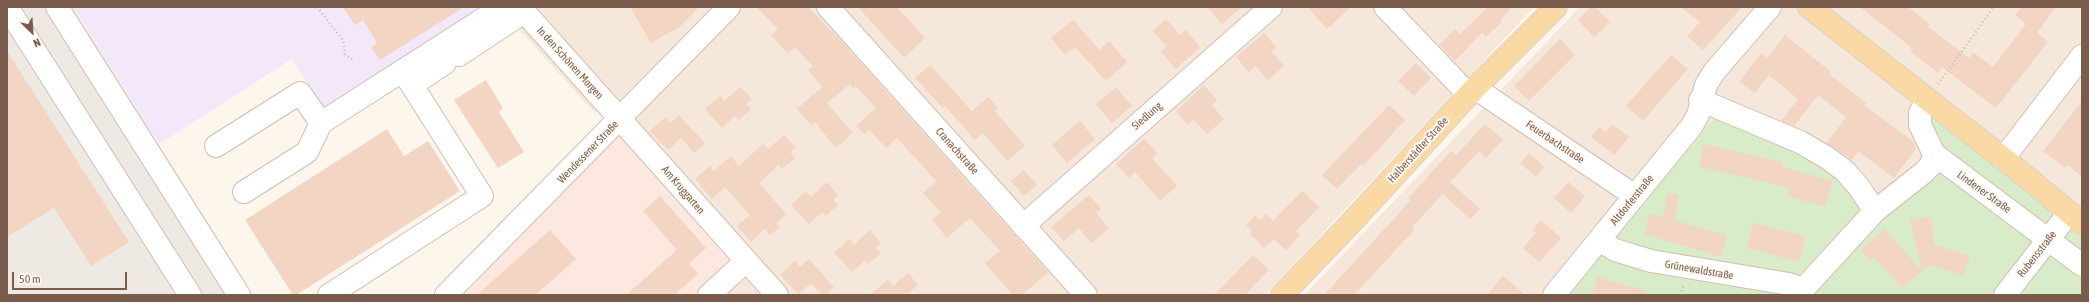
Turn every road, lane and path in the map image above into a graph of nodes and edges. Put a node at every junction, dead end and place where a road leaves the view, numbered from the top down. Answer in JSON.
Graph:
{"nodes":[{"id":1,"x":7,"y":7,"type":"edge"},
{"id":2,"x":57,"y":7,"type":"edge"},
{"id":3,"x":316,"y":7,"type":"edge"},
{"id":4,"x":502,"y":7,"type":"edge"},
{"id":5,"x":729,"y":7,"type":"edge"},
{"id":6,"x":828,"y":7,"type":"edge"},
{"id":7,"x":1271,"y":7,"type":"edge"},
{"id":8,"x":1385,"y":7,"type":"edge"},
{"id":9,"x":1556,"y":7,"type":"edge"},
{"id":10,"x":1770,"y":7,"type":"edge"},
{"id":11,"x":1809,"y":7,"type":"edge"},
{"id":12,"x":1994,"y":7,"type":"edge"},
{"id":13,"x":522,"y":10,"type":"edge"},
{"id":14,"x":2082,"y":56,"type":"edge"},
{"id":15,"x":353,"y":60,"type":"dead end"},
{"id":16,"x":408,"y":78,"type":"junction"},
{"id":17,"x":1472,"y":92,"type":"junction"},
{"id":18,"x":1700,"y":100,"type":"junction"},
{"id":19,"x":1927,"y":100,"type":"junction"},
{"id":20,"x":620,"y":118,"type":"junction"},
{"id":21,"x":321,"y":123,"type":"junction"},
{"id":22,"x":216,"y":146,"type":"dead end"},
{"id":23,"x":1934,"y":154,"type":"junction"},
{"id":24,"x":2003,"y":159,"type":"junction"},
{"id":25,"x":244,"y":192,"type":"dead end"},
{"id":26,"x":1635,"y":196,"type":"junction"},
{"id":27,"x":1875,"y":211,"type":"junction"},
{"id":28,"x":2075,"y":218,"type":"edge"},
{"id":29,"x":1023,"y":226,"type":"junction"},
{"id":30,"x":2048,"y":239,"type":"junction"},
{"id":31,"x":1599,"y":240,"type":"junction"},
{"id":32,"x":746,"y":262,"type":"junction"},
{"id":33,"x":2082,"y":265,"type":"edge"},
{"id":34,"x":1801,"y":292,"type":"edge"},
{"id":35,"x":190,"y":295,"type":"edge"},
{"id":36,"x":239,"y":295,"type":"edge"},
{"id":37,"x":329,"y":295,"type":"edge"},
{"id":38,"x":446,"y":295,"type":"edge"},
{"id":39,"x":709,"y":295,"type":"edge"},
{"id":40,"x":777,"y":295,"type":"edge"},
{"id":41,"x":1086,"y":295,"type":"edge"},
{"id":42,"x":1282,"y":295,"type":"edge"},
{"id":43,"x":1554,"y":295,"type":"edge"},
{"id":44,"x":2005,"y":295,"type":"edge"}],
"edges":[{"from":1,"to":35,"type":"street"},
{"from":2,"to":36,"type":"street"},
{"from":3,"to":15,"type":"path"},
{"from":4,"to":16,"type":"street"},
{"from":5,"to":20,"type":"street","name":"Wendessener Straße"},
{"from":6,"to":29,"type":"street","name":"Cranachstraße"},
{"from":7,"to":29,"type":"street","name":"Siedlung"},
{"from":8,"to":17,"type":"street"},
{"from":9,"to":17,"type":"main road","name":"Halberstädter Straße"},
{"from":10,"to":18,"type":"street","name":"Altdorferstraße"},
{"from":11,"to":19,"type":"main road"},
{"from":12,"to":19,"type":"path"},
{"from":13,"to":16,"type":"street"},
{"from":13,"to":20,"type":"street","name":"In den Schönen Morgen"},
{"from":14,"to":24,"type":"street"},
{"from":16,"to":21,"type":"street"},
{"from":16,"to":37,"type":"street"},
{"from":17,"to":26,"type":"street","name":"Feuerbachstraße"},
{"from":17,"to":42,"type":"main road","name":"Halberstädter Straße"},
{"from":18,"to":26,"type":"street","name":"Altdorferstraße"},
{"from":18,"to":27,"type":"street"},
{"from":19,"to":23,"type":"street","name":"Lindener Straße"},
{"from":19,"to":24,"type":"main road"},
{"from":20,"to":32,"type":"street","name":"Am Kruggarten"},
{"from":20,"to":38,"type":"street","name":"Wendessener Straße"},
{"from":21,"to":22,"type":"street"},
{"from":21,"to":25,"type":"street"},
{"from":23,"to":27,"type":"street","name":"Grünewaldstraße"},
{"from":23,"to":30,"type":"street","name":"Lindener Straße"},
{"from":24,"to":28,"type":"main road"},
{"from":26,"to":31,"type":"street","name":"Altdorferstraße"},
{"from":27,"to":34,"type":"street","name":"Grünewaldstraße"},
{"from":28,"to":30,"type":"street","name":"Rubensstraße"},
{"from":29,"to":41,"type":"street","name":"Cranachstraße"},
{"from":30,"to":33,"type":"street","name":"Lindener Straße"},
{"from":30,"to":44,"type":"street","name":"Rubensstraße"},
{"from":31,"to":34,"type":"street","name":"Grünewaldstraße"},
{"from":31,"to":43,"type":"street","name":"Altdorferstraße"},
{"from":32,"to":39,"type":"street"},
{"from":32,"to":40,"type":"street","name":"Am Kruggarten"}]}
